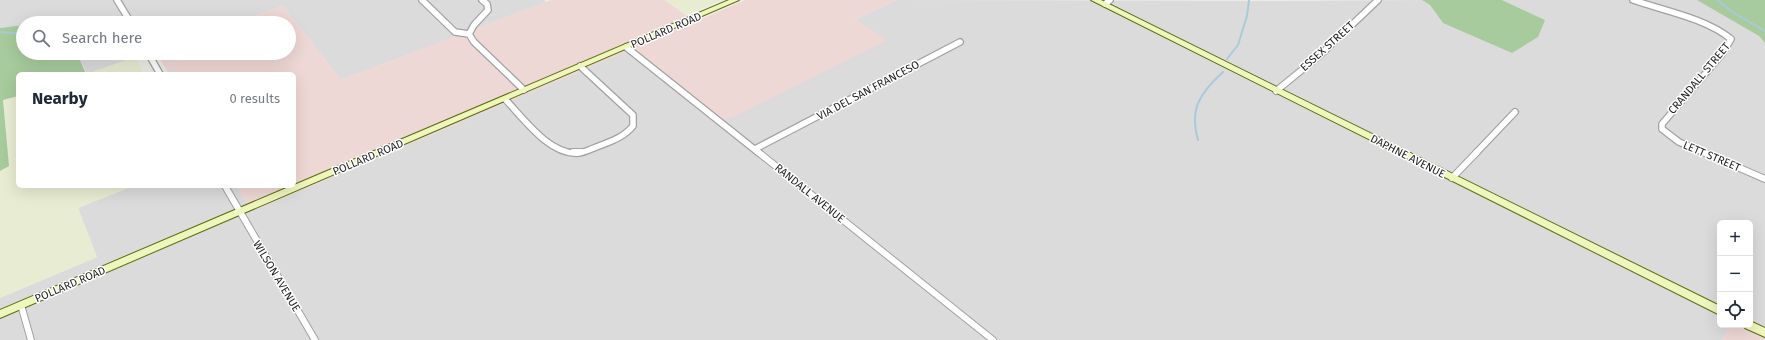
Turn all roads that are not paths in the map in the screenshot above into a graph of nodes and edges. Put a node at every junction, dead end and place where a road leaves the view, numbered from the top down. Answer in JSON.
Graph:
{"nodes":[{"id":1,"x":117,"y":0,"type":"edge"},
{"id":2,"x":422,"y":0,"type":"edge"},
{"id":3,"x":482,"y":0,"type":"edge"},
{"id":4,"x":735,"y":0,"type":"edge"},
{"id":5,"x":1095,"y":0,"type":"edge"},
{"id":6,"x":1378,"y":0,"type":"edge"},
{"id":7,"x":1633,"y":0,"type":"edge"},
{"id":8,"x":1107,"y":2,"type":"edge"},
{"id":9,"x":127,"y":16,"type":"edge"},
{"id":10,"x":469,"y":34,"type":"junction"},
{"id":11,"x":960,"y":42,"type":"dead end"},
{"id":12,"x":626,"y":47,"type":"junction"},
{"id":13,"x":152,"y":60,"type":"edge"},
{"id":14,"x":580,"y":66,"type":"junction"},
{"id":15,"x":159,"y":72,"type":"edge"},
{"id":16,"x":524,"y":90,"type":"junction"},
{"id":17,"x":1276,"y":91,"type":"junction"},
{"id":18,"x":505,"y":99,"type":"junction"},
{"id":19,"x":1515,"y":112,"type":"dead end"},
{"id":20,"x":1662,"y":129,"type":"joint"},
{"id":21,"x":756,"y":150,"type":"junction"},
{"id":22,"x":1452,"y":178,"type":"junction"},
{"id":23,"x":1765,"y":179,"type":"edge"},
{"id":24,"x":226,"y":188,"type":"edge"},
{"id":25,"x":240,"y":212,"type":"junction"},
{"id":26,"x":21,"y":305,"type":"junction"},
{"id":27,"x":1717,"y":310,"type":"edge"},
{"id":28,"x":0,"y":314,"type":"edge"},
{"id":29,"x":1753,"y":327,"type":"edge"},
{"id":30,"x":1765,"y":333,"type":"edge"},
{"id":31,"x":31,"y":340,"type":"edge"},
{"id":32,"x":315,"y":340,"type":"edge"},
{"id":33,"x":993,"y":340,"type":"edge"}],
"edges":[{"from":1,"to":9,"type":"street"},
{"from":2,"to":10,"type":"street"},
{"from":3,"to":10,"type":"street"},
{"from":4,"to":12,"type":"street","name":"POLLARD ROAD"},
{"from":5,"to":8,"type":"street","name":"DAPHNE AVENUE"},
{"from":6,"to":17,"type":"street","name":"ESSEX STREET"},
{"from":7,"to":20,"type":"street","name":"CRANDALL STREET"},
{"from":8,"to":17,"type":"street","name":"DAPHNE AVENUE"},
{"from":10,"to":16,"type":"street"},
{"from":11,"to":21,"type":"street","name":"VIA DEL SAN FRANCESO"},
{"from":12,"to":14,"type":"street","name":"POLLARD ROAD"},
{"from":12,"to":21,"type":"street","name":"RANDALL AVENUE"},
{"from":13,"to":15,"type":"street"},
{"from":14,"to":16,"type":"street","name":"POLLARD ROAD"},
{"from":14,"to":18,"type":"street"},
{"from":16,"to":18,"type":"street","name":"POLLARD ROAD"},
{"from":17,"to":22,"type":"street","name":"DAPHNE AVENUE"},
{"from":18,"to":25,"type":"street","name":"POLLARD ROAD"},
{"from":19,"to":22,"type":"street"},
{"from":20,"to":23,"type":"street","name":"LETT STREET"},
{"from":21,"to":33,"type":"street","name":"RANDALL AVENUE"},
{"from":22,"to":27,"type":"street","name":"DAPHNE AVENUE"},
{"from":24,"to":25,"type":"street","name":"WILSON AVENUE"},
{"from":25,"to":26,"type":"street","name":"POLLARD ROAD"},
{"from":25,"to":32,"type":"street","name":"WILSON AVENUE"},
{"from":26,"to":28,"type":"street","name":"POLLARD ROAD"},
{"from":26,"to":31,"type":"street"},
{"from":29,"to":30,"type":"street"}]}
